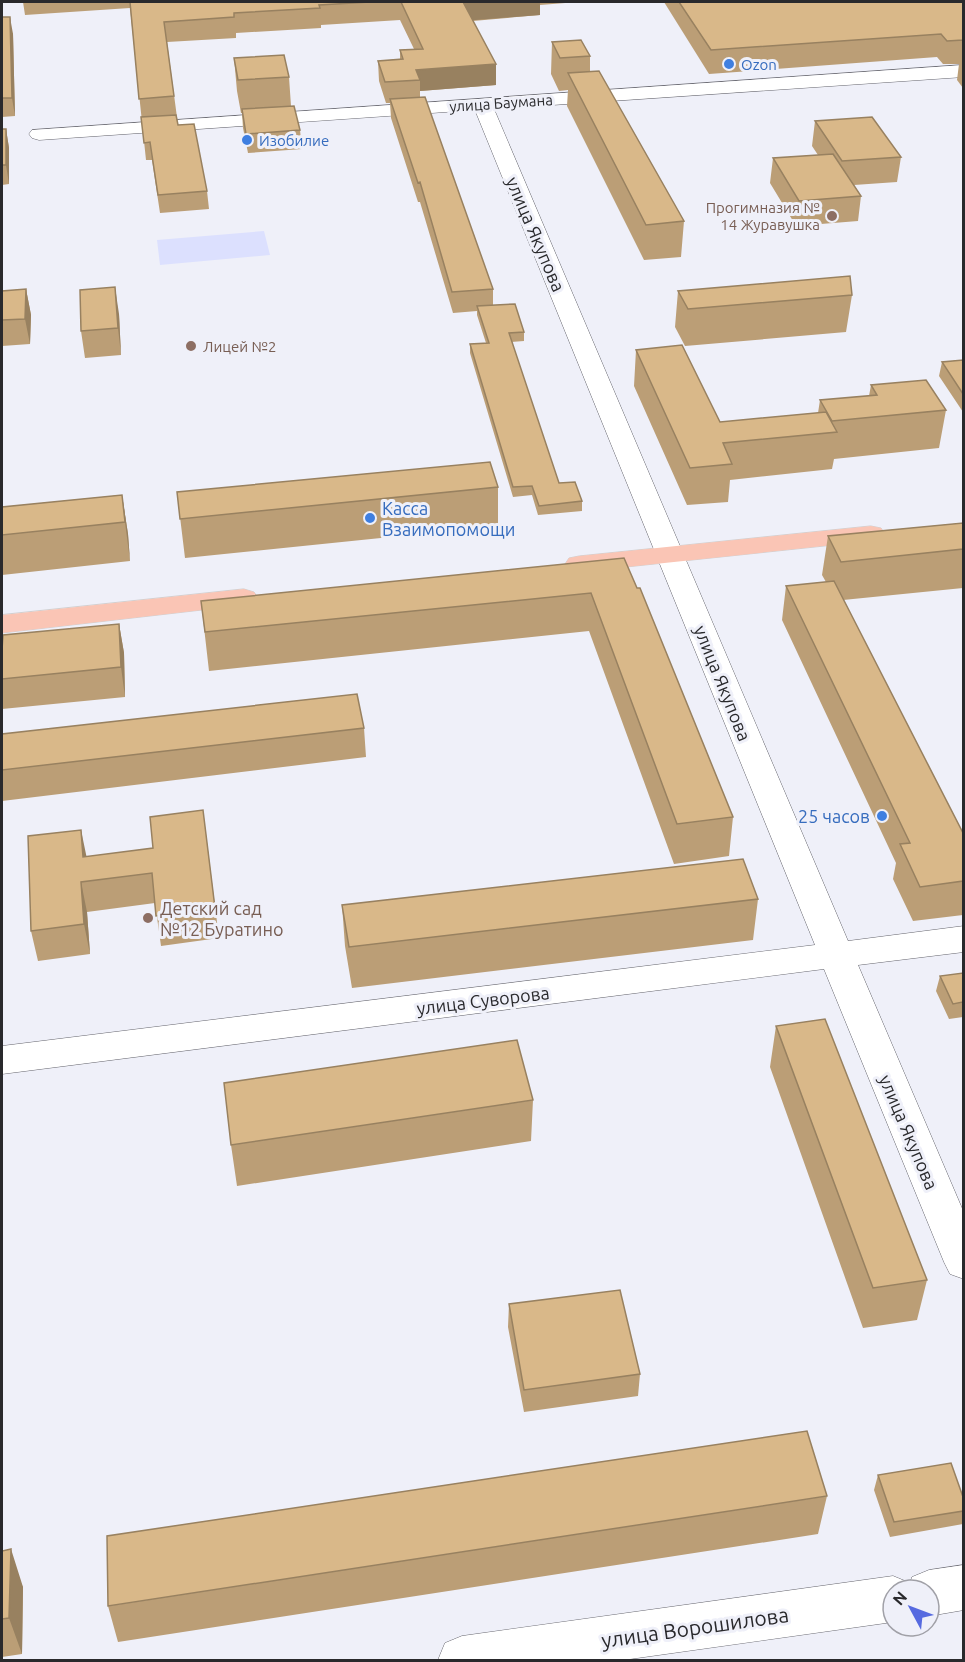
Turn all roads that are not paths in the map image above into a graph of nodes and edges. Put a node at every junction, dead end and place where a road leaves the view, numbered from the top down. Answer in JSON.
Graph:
{"nodes":[{"id":1,"x":963,"y":70,"type":"edge"},
{"id":2,"x":482,"y":104,"type":"junction"},
{"id":3,"x":39,"y":134,"type":"dead end"},
{"id":4,"x":895,"y":531,"type":"edge"},
{"id":5,"x":670,"y":555,"type":"junction"},
{"id":6,"x":549,"y":567,"type":"edge"},
{"id":7,"x":274,"y":596,"type":"edge"},
{"id":8,"x":2,"y":624,"type":"edge"},
{"id":9,"x":963,"y":939,"type":"edge"},
{"id":10,"x":835,"y":956,"type":"junction"},
{"id":11,"x":2,"y":1060,"type":"edge"},
{"id":12,"x":963,"y":1262,"type":"edge"},
{"id":13,"x":963,"y":1587,"type":"edge"},
{"id":14,"x":941,"y":1591,"type":"edge"},
{"id":15,"x":881,"y":1601,"type":"edge"},
{"id":16,"x":462,"y":1660,"type":"edge"}],
"edges":[{"from":1,"to":2,"type":"street","name":"улица Баумана"},
{"from":2,"to":3,"type":"street","name":"улица Баумана"},
{"from":2,"to":5,"type":"street","name":"улица Якупова"},
{"from":4,"to":5,"type":"main road"},
{"from":5,"to":6,"type":"main road"},
{"from":5,"to":10,"type":"street","name":"улица Якупова"},
{"from":7,"to":8,"type":"main road"},
{"from":9,"to":10,"type":"street","name":"улица Суворова"},
{"from":10,"to":11,"type":"street","name":"улица Суворова"},
{"from":10,"to":12,"type":"street","name":"улица Якупова"},
{"from":13,"to":14,"type":"street"},
{"from":15,"to":16,"type":"street","name":"улица Ворошилова"}]}
